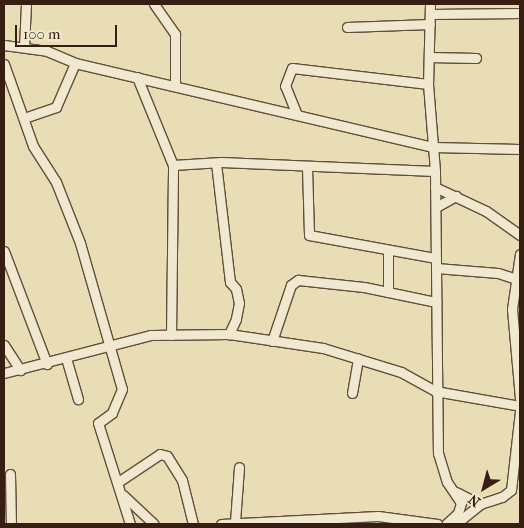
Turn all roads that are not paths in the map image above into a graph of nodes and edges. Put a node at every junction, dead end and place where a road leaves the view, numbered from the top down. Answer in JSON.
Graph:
{"nodes":[{"id":1,"x":26,"y":4,"type":"edge"},
{"id":2,"x":154,"y":4,"type":"edge"},
{"id":3,"x":430,"y":4,"type":"edge"},
{"id":4,"x":520,"y":13,"type":"edge"},
{"id":5,"x":430,"y":14,"type":"junction"},
{"id":6,"x":430,"y":24,"type":"junction"},
{"id":7,"x":347,"y":27,"type":"dead end"},
{"id":8,"x":4,"y":45,"type":"edge"},
{"id":9,"x":24,"y":47,"type":"junction"},
{"id":10,"x":429,"y":56,"type":"junction"},
{"id":11,"x":476,"y":58,"type":"dead end"},
{"id":12,"x":75,"y":63,"type":"junction"},
{"id":13,"x":4,"y":64,"type":"edge"},
{"id":14,"x":137,"y":77,"type":"junction"},
{"id":15,"x":428,"y":84,"type":"junction"},
{"id":16,"x":175,"y":86,"type":"junction"},
{"id":17,"x":296,"y":115,"type":"junction"},
{"id":18,"x":24,"y":118,"type":"junction"},
{"id":19,"x":433,"y":148,"type":"junction"},
{"id":20,"x":520,"y":150,"type":"edge"},
{"id":21,"x":216,"y":163,"type":"junction"},
{"id":22,"x":173,"y":165,"type":"junction"},
{"id":23,"x":307,"y":167,"type":"junction"},
{"id":24,"x":435,"y":171,"type":"junction"},
{"id":25,"x":436,"y":187,"type":"junction"},
{"id":26,"x":456,"y":196,"type":"junction"},
{"id":27,"x":436,"y":206,"type":"junction"},
{"id":28,"x":520,"y":235,"type":"edge"},
{"id":29,"x":388,"y":250,"type":"junction"},
{"id":30,"x":4,"y":252,"type":"edge"},
{"id":31,"x":520,"y":254,"type":"edge"},
{"id":32,"x":436,"y":258,"type":"junction"},
{"id":33,"x":436,"y":268,"type":"junction"},
{"id":34,"x":516,"y":279,"type":"junction"},
{"id":35,"x":388,"y":292,"type":"junction"},
{"id":36,"x":436,"y":302,"type":"junction"},
{"id":37,"x":229,"y":334,"type":"junction"},
{"id":38,"x":171,"y":335,"type":"junction"},
{"id":39,"x":272,"y":340,"type":"junction"},
{"id":40,"x":108,"y":344,"type":"junction"},
{"id":41,"x":4,"y":345,"type":"edge"},
{"id":42,"x":66,"y":358,"type":"junction"},
{"id":43,"x":358,"y":359,"type":"junction"},
{"id":44,"x":47,"y":364,"type":"junction"},
{"id":45,"x":20,"y":370,"type":"junction"},
{"id":46,"x":4,"y":373,"type":"edge"},
{"id":47,"x":435,"y":391,"type":"junction"},
{"id":48,"x":352,"y":393,"type":"dead end"},
{"id":49,"x":78,"y":399,"type":"dead end"},
{"id":50,"x":520,"y":399,"type":"edge"},
{"id":51,"x":520,"y":406,"type":"edge"},
{"id":52,"x":520,"y":411,"type":"edge"},
{"id":53,"x":239,"y":466,"type":"dead end"},
{"id":54,"x":10,"y":474,"type":"dead end"},
{"id":55,"x":118,"y":482,"type":"junction"},
{"id":56,"x":455,"y":491,"type":"junction"},
{"id":57,"x":123,"y":495,"type":"junction"},
{"id":58,"x":480,"y":504,"type":"junction"},
{"id":59,"x":332,"y":521,"type":"edge"},
{"id":60,"x":235,"y":522,"type":"junction"},
{"id":61,"x":250,"y":523,"type":"edge"},
{"id":62,"x":448,"y":523,"type":"edge"},
{"id":63,"x":12,"y":524,"type":"edge"},
{"id":64,"x":130,"y":524,"type":"edge"},
{"id":65,"x":154,"y":524,"type":"edge"},
{"id":66,"x":193,"y":524,"type":"edge"},
{"id":67,"x":221,"y":524,"type":"edge"},
{"id":68,"x":437,"y":524,"type":"edge"}],
"edges":[{"from":1,"to":9,"type":"street"},
{"from":2,"to":16,"type":"street"},
{"from":3,"to":5,"type":"street"},
{"from":4,"to":5,"type":"street"},
{"from":5,"to":6,"type":"street"},
{"from":6,"to":7,"type":"street"},
{"from":6,"to":10,"type":"street"},
{"from":8,"to":9,"type":"street"},
{"from":9,"to":12,"type":"street"},
{"from":10,"to":11,"type":"street"},
{"from":10,"to":15,"type":"street"},
{"from":12,"to":14,"type":"street"},
{"from":12,"to":18,"type":"street"},
{"from":13,"to":18,"type":"street"},
{"from":14,"to":16,"type":"street"},
{"from":14,"to":22,"type":"street"},
{"from":15,"to":17,"type":"street"},
{"from":15,"to":19,"type":"street"},
{"from":16,"to":17,"type":"street"},
{"from":17,"to":19,"type":"street"},
{"from":18,"to":40,"type":"street"},
{"from":19,"to":20,"type":"street"},
{"from":19,"to":24,"type":"street"},
{"from":21,"to":22,"type":"street"},
{"from":21,"to":23,"type":"street"},
{"from":21,"to":37,"type":"street"},
{"from":22,"to":38,"type":"street"},
{"from":23,"to":24,"type":"street"},
{"from":23,"to":29,"type":"street"},
{"from":24,"to":25,"type":"street"},
{"from":25,"to":26,"type":"street"},
{"from":25,"to":27,"type":"street"},
{"from":26,"to":27,"type":"street"},
{"from":26,"to":28,"type":"street"},
{"from":27,"to":32,"type":"street"},
{"from":29,"to":32,"type":"street"},
{"from":29,"to":35,"type":"street"},
{"from":30,"to":44,"type":"street"},
{"from":31,"to":34,"type":"street"},
{"from":32,"to":33,"type":"street"},
{"from":33,"to":34,"type":"street"},
{"from":33,"to":36,"type":"street"},
{"from":34,"to":50,"type":"street"},
{"from":35,"to":36,"type":"street"},
{"from":35,"to":39,"type":"street"},
{"from":36,"to":47,"type":"street"},
{"from":37,"to":38,"type":"street"},
{"from":37,"to":39,"type":"street"},
{"from":38,"to":40,"type":"street"},
{"from":39,"to":43,"type":"street"},
{"from":40,"to":42,"type":"street"},
{"from":40,"to":55,"type":"street"},
{"from":41,"to":45,"type":"street"},
{"from":42,"to":44,"type":"street"},
{"from":42,"to":49,"type":"street"},
{"from":43,"to":47,"type":"street"},
{"from":43,"to":48,"type":"street"},
{"from":44,"to":45,"type":"street"},
{"from":45,"to":46,"type":"street"},
{"from":47,"to":51,"type":"street"},
{"from":47,"to":56,"type":"street"},
{"from":52,"to":58,"type":"street"},
{"from":53,"to":60,"type":"street"},
{"from":54,"to":63,"type":"street"},
{"from":55,"to":57,"type":"street"},
{"from":55,"to":66,"type":"street"},
{"from":56,"to":58,"type":"street"},
{"from":56,"to":62,"type":"street"},
{"from":57,"to":64,"type":"street"},
{"from":57,"to":65,"type":"street"},
{"from":58,"to":62,"type":"street"},
{"from":59,"to":61,"type":"street"},
{"from":59,"to":68,"type":"street"},
{"from":60,"to":61,"type":"street"},
{"from":60,"to":67,"type":"street"}]}
